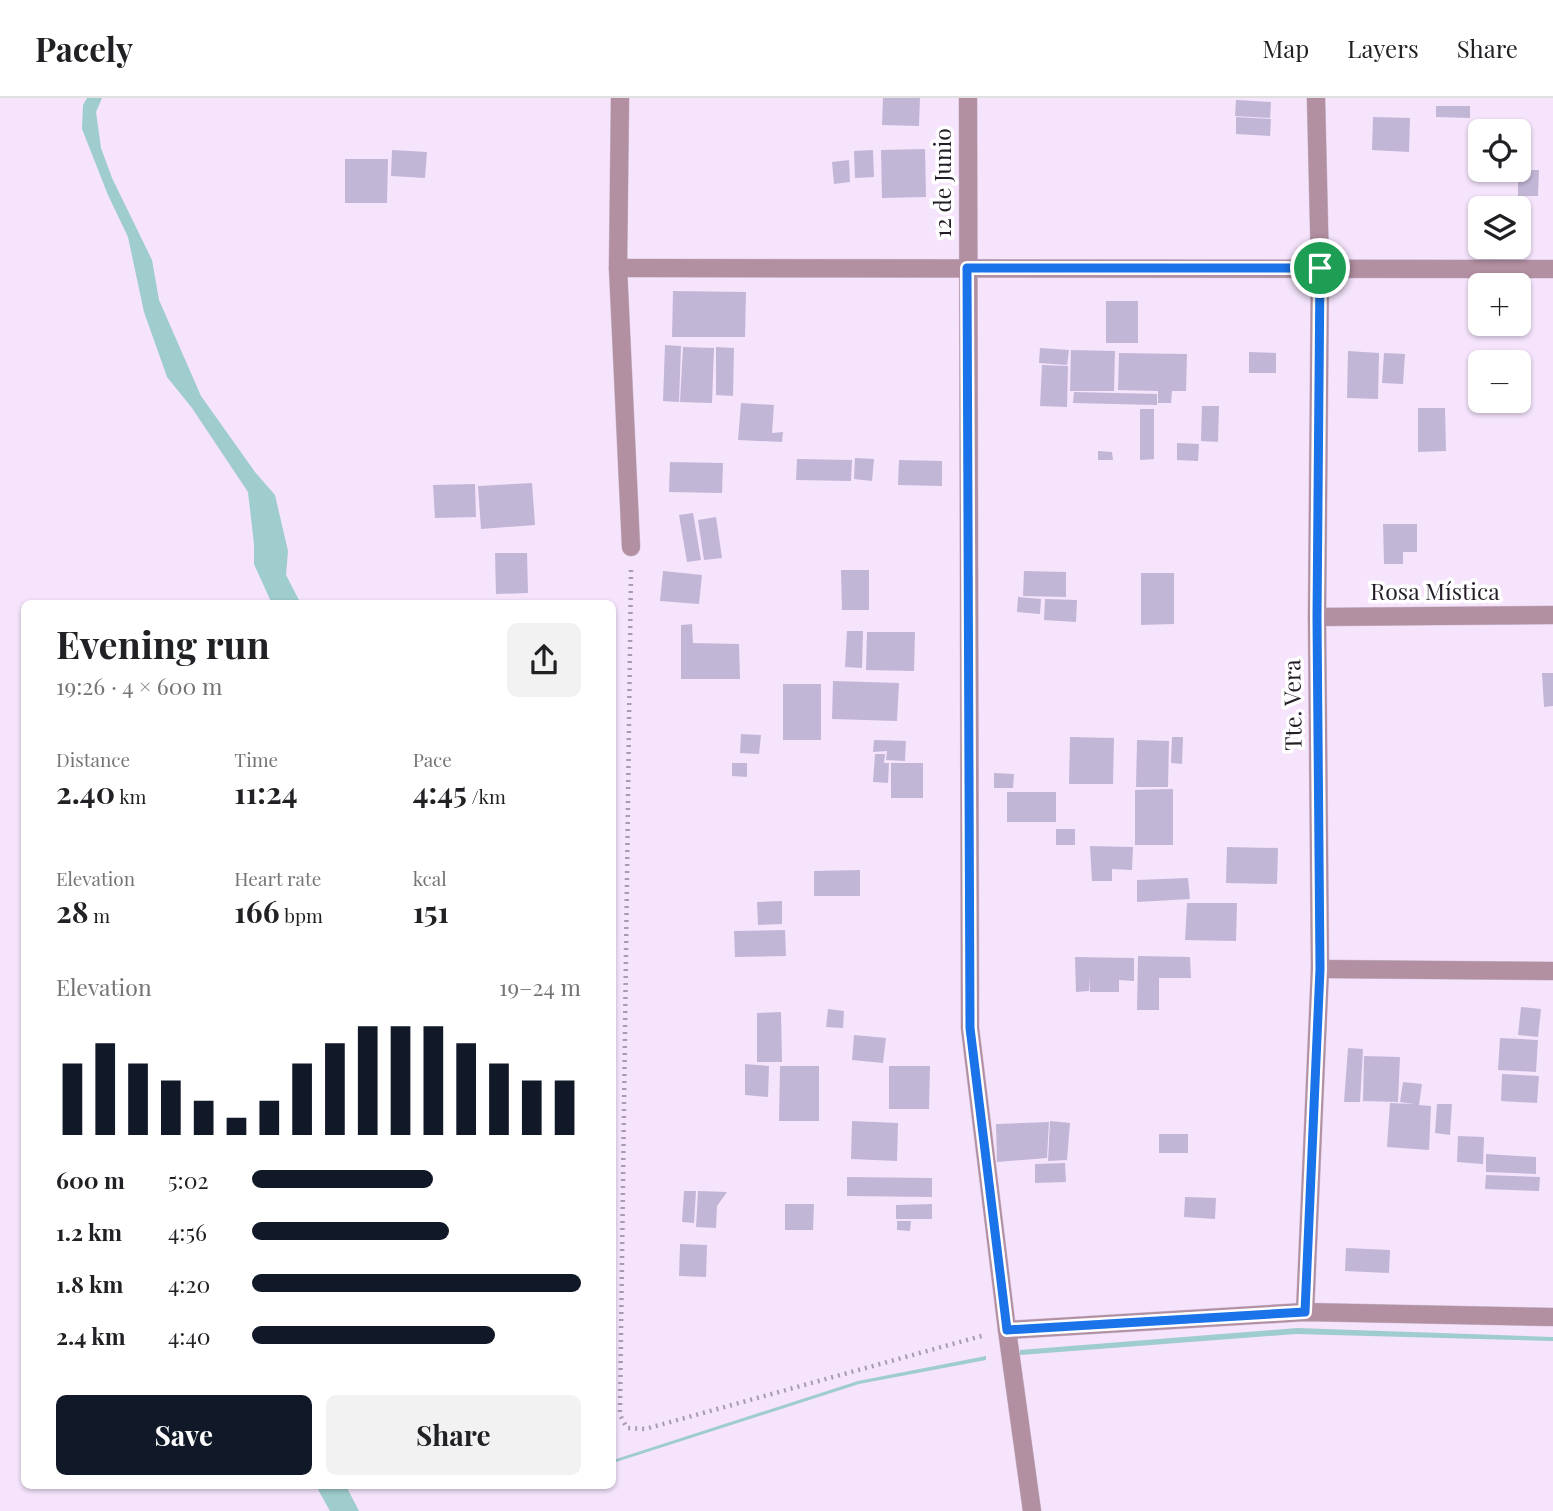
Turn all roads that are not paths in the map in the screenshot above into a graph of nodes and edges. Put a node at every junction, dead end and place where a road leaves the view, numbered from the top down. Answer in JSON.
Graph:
{"nodes":[{"id":1,"x":620,"y":98,"type":"edge"},
{"id":2,"x":968,"y":98,"type":"edge"},
{"id":3,"x":1316,"y":98,"type":"edge"},
{"id":4,"x":618,"y":268,"type":"junction"},
{"id":5,"x":967,"y":268,"type":"junction"},
{"id":6,"x":1320,"y":268,"type":"junction"},
{"id":7,"x":1553,"y":269,"type":"edge"},
{"id":8,"x":631,"y":547,"type":"road end"},
{"id":9,"x":1553,"y":615,"type":"edge"},
{"id":10,"x":1317,"y":617,"type":"junction"},
{"id":11,"x":1320,"y":969,"type":"junction"},
{"id":12,"x":1553,"y":971,"type":"edge"},
{"id":13,"x":1305,"y":1312,"type":"junction"},
{"id":14,"x":1553,"y":1317,"type":"edge"},
{"id":15,"x":1007,"y":1330,"type":"junction"},
{"id":16,"x":1032,"y":1511,"type":"edge"}],
"edges":[{"from":1,"to":4,"type":"street"},
{"from":2,"to":5,"type":"street","name":"12 de Junio"},
{"from":3,"to":6,"type":"street","name":"Tte. Vera"},
{"from":4,"to":5,"type":"street"},
{"from":4,"to":8,"type":"street"},
{"from":5,"to":6,"type":"street"},
{"from":5,"to":15,"type":"street","name":"12 de Junio"},
{"from":6,"to":7,"type":"street"},
{"from":6,"to":10,"type":"street","name":"Tte. Vera"},
{"from":9,"to":10,"type":"street","name":"Rosa Mística"},
{"from":10,"to":11,"type":"street","name":"Tte. Vera"},
{"from":11,"to":12,"type":"street"},
{"from":11,"to":13,"type":"street","name":"Tte. Vera"},
{"from":13,"to":14,"type":"street"},
{"from":13,"to":15,"type":"street"},
{"from":15,"to":16,"type":"street","name":"12 de Junio"}]}
